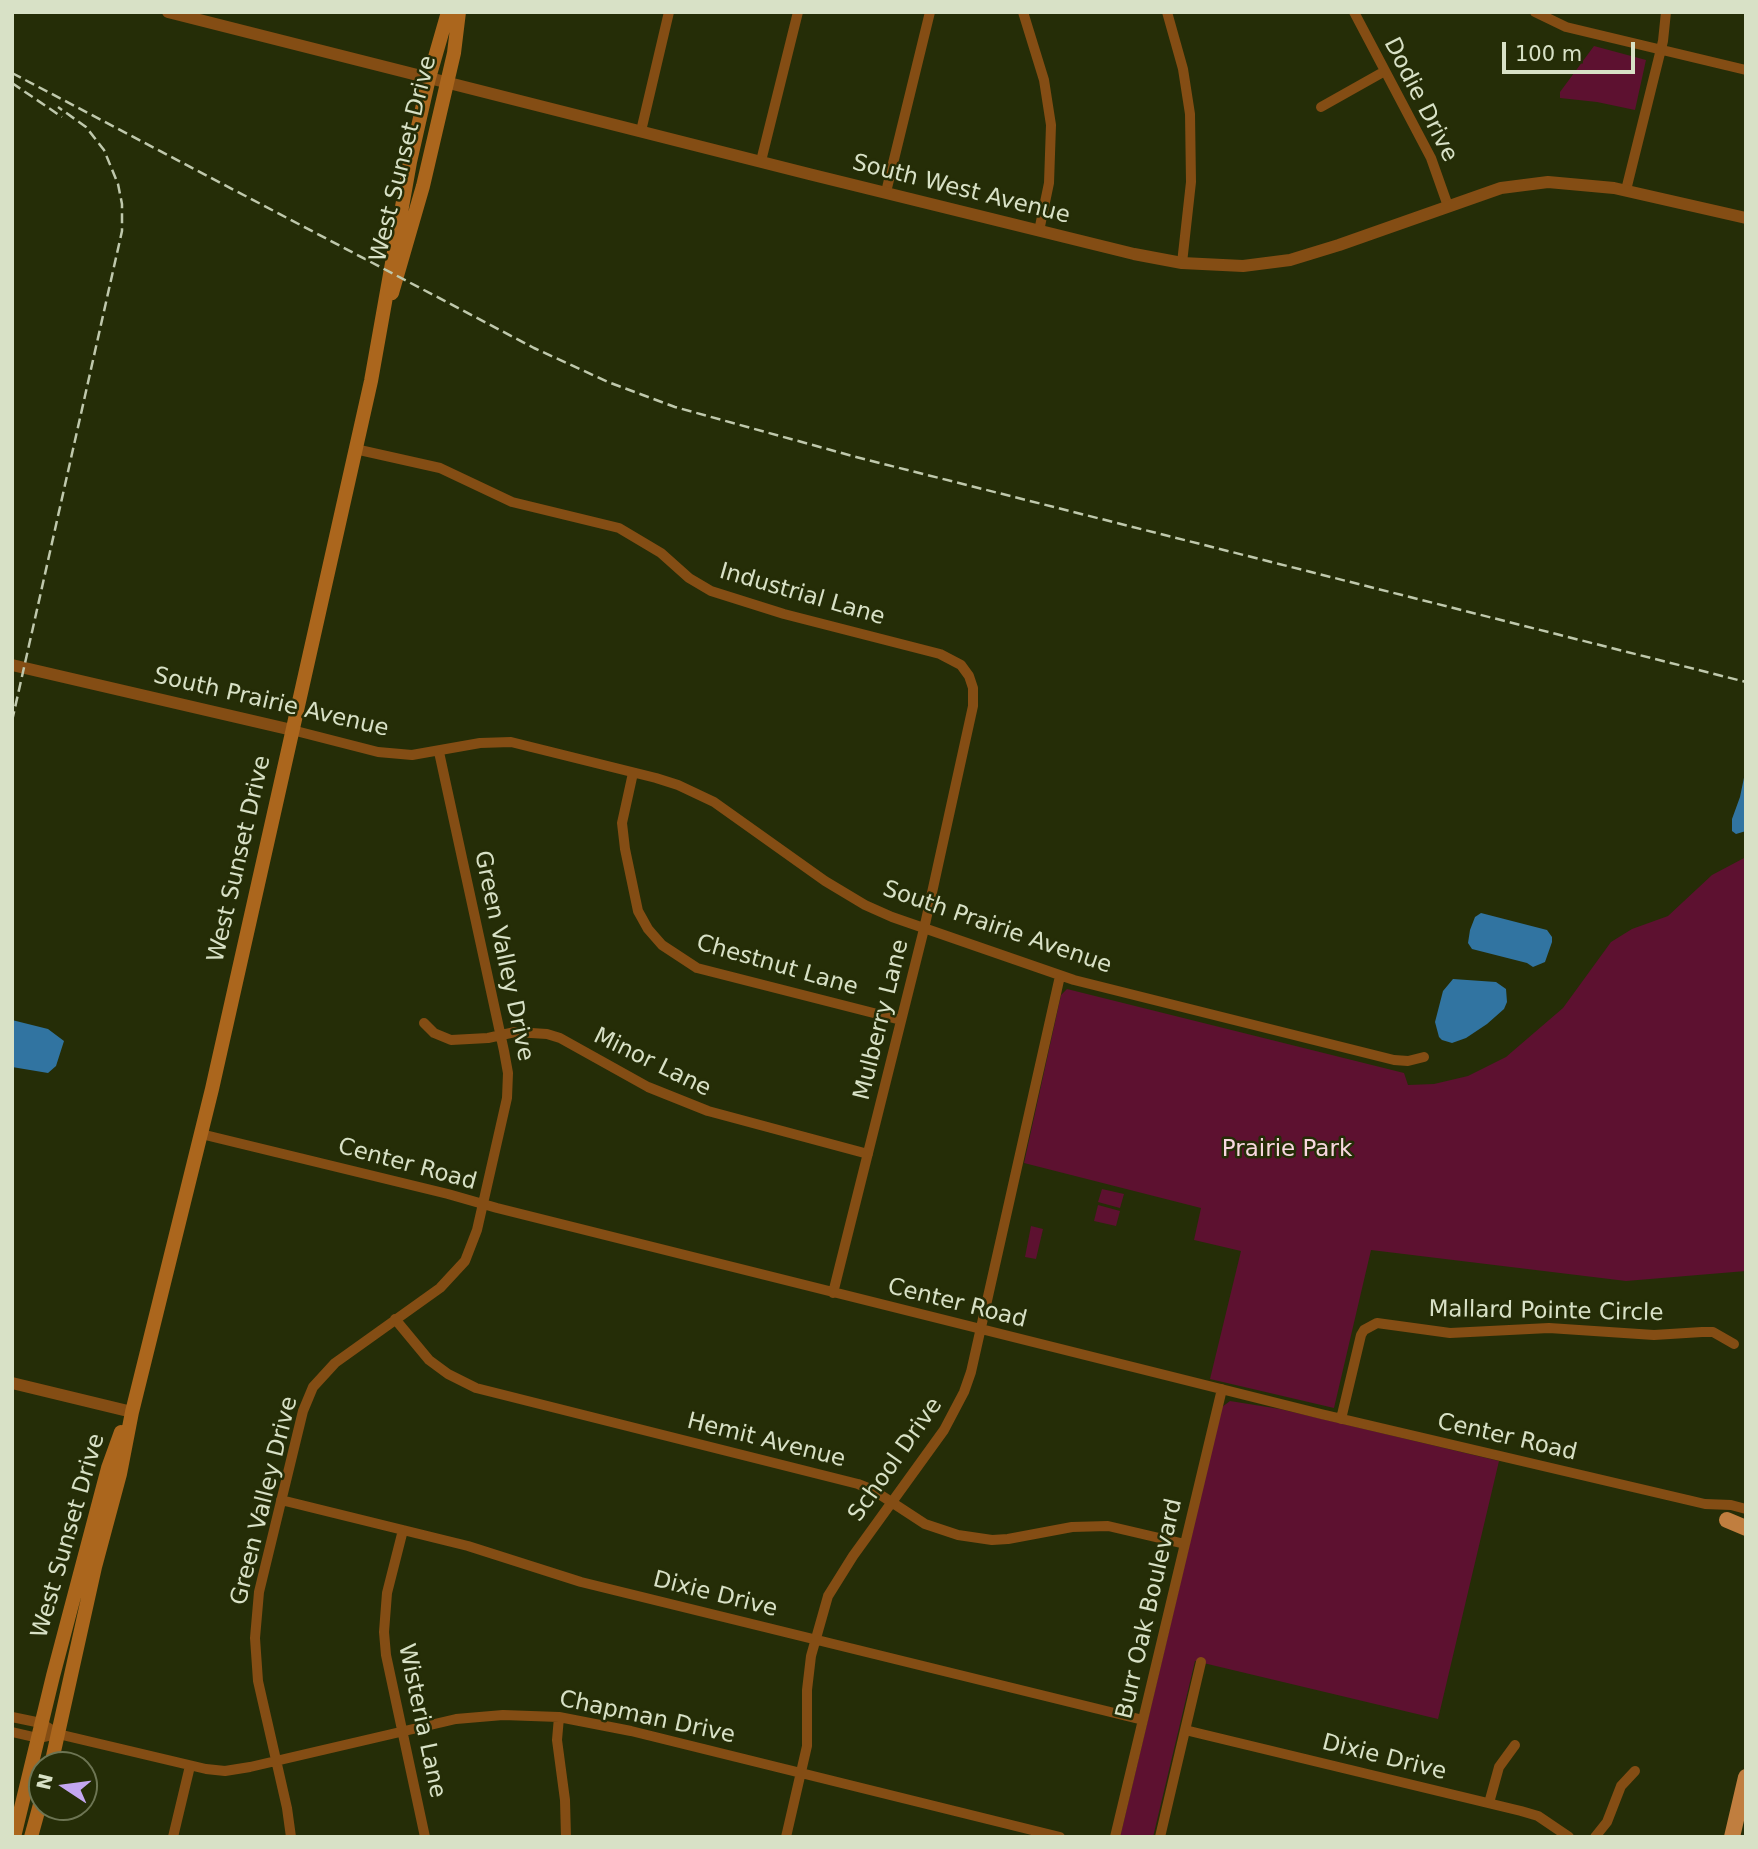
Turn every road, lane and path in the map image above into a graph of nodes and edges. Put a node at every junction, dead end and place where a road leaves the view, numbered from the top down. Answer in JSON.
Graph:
{"nodes":[{"id":1,"x":168,"y":12,"type":"edge"},
{"id":2,"x":448,"y":12,"type":"edge"},
{"id":3,"x":459,"y":12,"type":"edge"},
{"id":4,"x":669,"y":12,"type":"edge"},
{"id":5,"x":798,"y":12,"type":"edge"},
{"id":6,"x":930,"y":12,"type":"edge"},
{"id":7,"x":1023,"y":12,"type":"edge"},
{"id":8,"x":1168,"y":12,"type":"edge"},
{"id":9,"x":1354,"y":12,"type":"edge"},
{"id":10,"x":1535,"y":12,"type":"edge"},
{"id":11,"x":1666,"y":12,"type":"edge"},
{"id":12,"x":1661,"y":49,"type":"junction"},
{"id":13,"x":1746,"y":70,"type":"edge"},
{"id":14,"x":1385,"y":71,"type":"junction"},
{"id":15,"x":429,"y":78,"type":"junction"},
{"id":16,"x":447,"y":83,"type":"junction"},
{"id":17,"x":1321,"y":107,"type":"dead end"},
{"id":18,"x":640,"y":131,"type":"junction"},
{"id":19,"x":761,"y":161,"type":"junction"},
{"id":20,"x":1626,"y":190,"type":"junction"},
{"id":21,"x":886,"y":192,"type":"junction"},
{"id":22,"x":1448,"y":206,"type":"junction"},
{"id":23,"x":1746,"y":218,"type":"edge"},
{"id":24,"x":1039,"y":231,"type":"junction"},
{"id":25,"x":1182,"y":263,"type":"junction"},
{"id":26,"x":384,"y":314,"type":"junction"},
{"id":27,"x":355,"y":449,"type":"junction"},
{"id":28,"x":12,"y":665,"type":"edge"},
{"id":29,"x":968,"y":673,"type":"joint"},
{"id":30,"x":292,"y":730,"type":"junction"},
{"id":31,"x":439,"y":752,"type":"junction"},
{"id":32,"x":633,"y":772,"type":"junction"},
{"id":33,"x":924,"y":929,"type":"junction"},
{"id":34,"x":1060,"y":976,"type":"junction"},
{"id":35,"x":901,"y":1020,"type":"junction"},
{"id":36,"x":424,"y":1023,"type":"dead end"},
{"id":37,"x":501,"y":1035,"type":"junction"},
{"id":38,"x":1424,"y":1058,"type":"dead end"},
{"id":39,"x":201,"y":1134,"type":"junction"},
{"id":40,"x":868,"y":1154,"type":"junction"},
{"id":41,"x":483,"y":1204,"type":"junction"},
{"id":42,"x":833,"y":1293,"type":"junction"},
{"id":43,"x":395,"y":1319,"type":"junction"},
{"id":44,"x":982,"y":1330,"type":"junction"},
{"id":45,"x":1734,"y":1344,"type":"dead end"},
{"id":46,"x":12,"y":1383,"type":"edge"},
{"id":47,"x":1222,"y":1389,"type":"junction"},
{"id":48,"x":132,"y":1412,"type":"junction"},
{"id":49,"x":1341,"y":1419,"type":"junction"},
{"id":50,"x":281,"y":1500,"type":"junction"},
{"id":51,"x":892,"y":1502,"type":"junction"},
{"id":52,"x":1705,"y":1504,"type":"junction"},
{"id":53,"x":1746,"y":1509,"type":"edge"},
{"id":54,"x":1727,"y":1520,"type":"joint"},
{"id":55,"x":1746,"y":1526,"type":"edge"},
{"id":56,"x":403,"y":1530,"type":"junction"},
{"id":57,"x":1185,"y":1544,"type":"junction"},
{"id":58,"x":815,"y":1639,"type":"junction"},
{"id":59,"x":1201,"y":1662,"type":"dead end"},
{"id":60,"x":12,"y":1717,"type":"edge"},
{"id":61,"x":559,"y":1717,"type":"junction"},
{"id":62,"x":1143,"y":1720,"type":"junction"},
{"id":63,"x":40,"y":1730,"type":"junction"},
{"id":64,"x":401,"y":1730,"type":"junction"},
{"id":65,"x":1185,"y":1730,"type":"junction"},
{"id":66,"x":12,"y":1732,"type":"edge"},
{"id":67,"x":58,"y":1734,"type":"junction"},
{"id":68,"x":1515,"y":1745,"type":"dead end"},
{"id":69,"x":54,"y":1751,"type":"edge"},
{"id":70,"x":276,"y":1760,"type":"junction"},
{"id":71,"x":190,"y":1766,"type":"junction"},
{"id":72,"x":1635,"y":1771,"type":"dead end"},
{"id":73,"x":802,"y":1773,"type":"junction"},
{"id":74,"x":1746,"y":1777,"type":"edge"},
{"id":75,"x":1489,"y":1803,"type":"junction"},
{"id":76,"x":14,"y":1837,"type":"edge"},
{"id":77,"x":173,"y":1837,"type":"edge"},
{"id":78,"x":291,"y":1837,"type":"edge"},
{"id":79,"x":425,"y":1837,"type":"edge"},
{"id":80,"x":566,"y":1837,"type":"edge"},
{"id":81,"x":786,"y":1837,"type":"edge"},
{"id":82,"x":1060,"y":1837,"type":"edge"},
{"id":83,"x":1115,"y":1837,"type":"edge"},
{"id":84,"x":1160,"y":1837,"type":"edge"},
{"id":85,"x":1569,"y":1837,"type":"edge"},
{"id":86,"x":1595,"y":1837,"type":"edge"},
{"id":87,"x":1732,"y":1837,"type":"edge"}],
"edges":[{"from":1,"to":15,"type":"street","name":"South West Avenue"},
{"from":2,"to":15,"type":"main road","name":"West Sunset Drive"},
{"from":3,"to":16,"type":"main road","name":"West Sunset Drive"},
{"from":4,"to":18,"type":"street"},
{"from":5,"to":19,"type":"street"},
{"from":6,"to":21,"type":"street"},
{"from":7,"to":24,"type":"street"},
{"from":8,"to":25,"type":"street"},
{"from":9,"to":14,"type":"street","name":"Dodie Drive"},
{"from":10,"to":12,"type":"street"},
{"from":11,"to":12,"type":"street"},
{"from":12,"to":13,"type":"street"},
{"from":12,"to":20,"type":"street"},
{"from":14,"to":17,"type":"street"},
{"from":14,"to":22,"type":"street","name":"Dodie Drive"},
{"from":15,"to":16,"type":"street","name":"South West Avenue"},
{"from":15,"to":26,"type":"main road","name":"West Sunset Drive"},
{"from":16,"to":18,"type":"street","name":"South West Avenue"},
{"from":16,"to":26,"type":"main road","name":"West Sunset Drive"},
{"from":18,"to":19,"type":"street","name":"South West Avenue"},
{"from":19,"to":21,"type":"street","name":"South West Avenue"},
{"from":20,"to":22,"type":"street","name":"South West Avenue"},
{"from":20,"to":23,"type":"street","name":"South West Avenue"},
{"from":21,"to":24,"type":"street","name":"South West Avenue"},
{"from":22,"to":25,"type":"street","name":"South West Avenue"},
{"from":24,"to":25,"type":"street","name":"South West Avenue"},
{"from":26,"to":27,"type":"main road","name":"West Sunset Drive"},
{"from":27,"to":29,"type":"street","name":"Industrial Lane"},
{"from":27,"to":30,"type":"main road","name":"West Sunset Drive"},
{"from":28,"to":30,"type":"street","name":"South Prairie Avenue"},
{"from":29,"to":33,"type":"street","name":"Mulberry Lane"},
{"from":30,"to":31,"type":"street","name":"South Prairie Avenue"},
{"from":30,"to":39,"type":"main road","name":"West Sunset Drive"},
{"from":31,"to":32,"type":"street","name":"South Prairie Avenue"},
{"from":31,"to":37,"type":"street","name":"Green Valley Drive"},
{"from":32,"to":33,"type":"street","name":"South Prairie Avenue"},
{"from":32,"to":35,"type":"street","name":"Chestnut Lane"},
{"from":33,"to":34,"type":"street","name":"South Prairie Avenue"},
{"from":33,"to":35,"type":"street","name":"Mulberry Lane"},
{"from":34,"to":38,"type":"street","name":"South Prairie Avenue"},
{"from":34,"to":44,"type":"street","name":"School Drive"},
{"from":35,"to":40,"type":"street","name":"Mulberry Lane"},
{"from":36,"to":37,"type":"street","name":"Minor Lane"},
{"from":37,"to":40,"type":"street","name":"Minor Lane"},
{"from":37,"to":41,"type":"street","name":"Green Valley Drive"},
{"from":39,"to":41,"type":"street","name":"Center Road"},
{"from":39,"to":48,"type":"main road","name":"West Sunset Drive"},
{"from":40,"to":42,"type":"street","name":"Mulberry Lane"},
{"from":41,"to":42,"type":"street","name":"Center Road"},
{"from":41,"to":43,"type":"street","name":"Green Valley Drive"},
{"from":42,"to":44,"type":"street","name":"Center Road"},
{"from":43,"to":50,"type":"street","name":"Green Valley Drive"},
{"from":43,"to":51,"type":"street","name":"Hemit Avenue"},
{"from":44,"to":47,"type":"street","name":"Center Road"},
{"from":44,"to":51,"type":"street","name":"School Drive"},
{"from":45,"to":49,"type":"street","name":"Mallard Pointe Circle"},
{"from":46,"to":48,"type":"street"},
{"from":47,"to":49,"type":"street","name":"Center Road"},
{"from":47,"to":57,"type":"street","name":"Burr Oak Boulevard"},
{"from":48,"to":63,"type":"main road","name":"West Sunset Drive"},
{"from":48,"to":67,"type":"main road","name":"West Sunset Drive"},
{"from":49,"to":52,"type":"street","name":"Center Road"},
{"from":50,"to":56,"type":"street","name":"Dixie Drive"},
{"from":50,"to":70,"type":"street","name":"Green Valley Drive"},
{"from":51,"to":57,"type":"street","name":"Hemit Avenue"},
{"from":51,"to":58,"type":"street","name":"School Drive"},
{"from":52,"to":53,"type":"street","name":"Center Road"},
{"from":52,"to":54,"type":"street","name":"Center Road"},
{"from":54,"to":55,"type":"main road"},
{"from":56,"to":58,"type":"street","name":"Dixie Drive"},
{"from":56,"to":64,"type":"street","name":"Wisteria Lane"},
{"from":57,"to":62,"type":"street","name":"Burr Oak Boulevard"},
{"from":58,"to":62,"type":"street","name":"Dixie Drive"},
{"from":58,"to":73,"type":"street","name":"School Drive"},
{"from":59,"to":65,"type":"street"},
{"from":60,"to":63,"type":"street","name":"Chapman Drive"},
{"from":61,"to":64,"type":"street","name":"Chapman Drive"},
{"from":61,"to":73,"type":"street","name":"Chapman Drive"},
{"from":61,"to":80,"type":"street"},
{"from":62,"to":83,"type":"street","name":"Burr Oak Boulevard"},
{"from":63,"to":66,"type":"street","name":"Chapman Drive"},
{"from":63,"to":67,"type":"street","name":"Chapman Drive"},
{"from":63,"to":76,"type":"main road","name":"West Sunset Drive"},
{"from":64,"to":70,"type":"street","name":"Chapman Drive"},
{"from":64,"to":79,"type":"street","name":"Wisteria Lane"},
{"from":65,"to":75,"type":"street","name":"Dixie Drive"},
{"from":65,"to":84,"type":"street"},
{"from":67,"to":69,"type":"main road","name":"West Sunset Drive"},
{"from":67,"to":71,"type":"street","name":"Chapman Drive"},
{"from":68,"to":75,"type":"street"},
{"from":70,"to":71,"type":"street","name":"Chapman Drive"},
{"from":70,"to":78,"type":"street","name":"Green Valley Drive"},
{"from":71,"to":77,"type":"street"},
{"from":72,"to":86,"type":"street"},
{"from":73,"to":81,"type":"street","name":"School Drive"},
{"from":73,"to":82,"type":"street","name":"Chapman Drive"},
{"from":74,"to":87,"type":"main road"},
{"from":75,"to":85,"type":"street","name":"Dixie Drive"}]}
